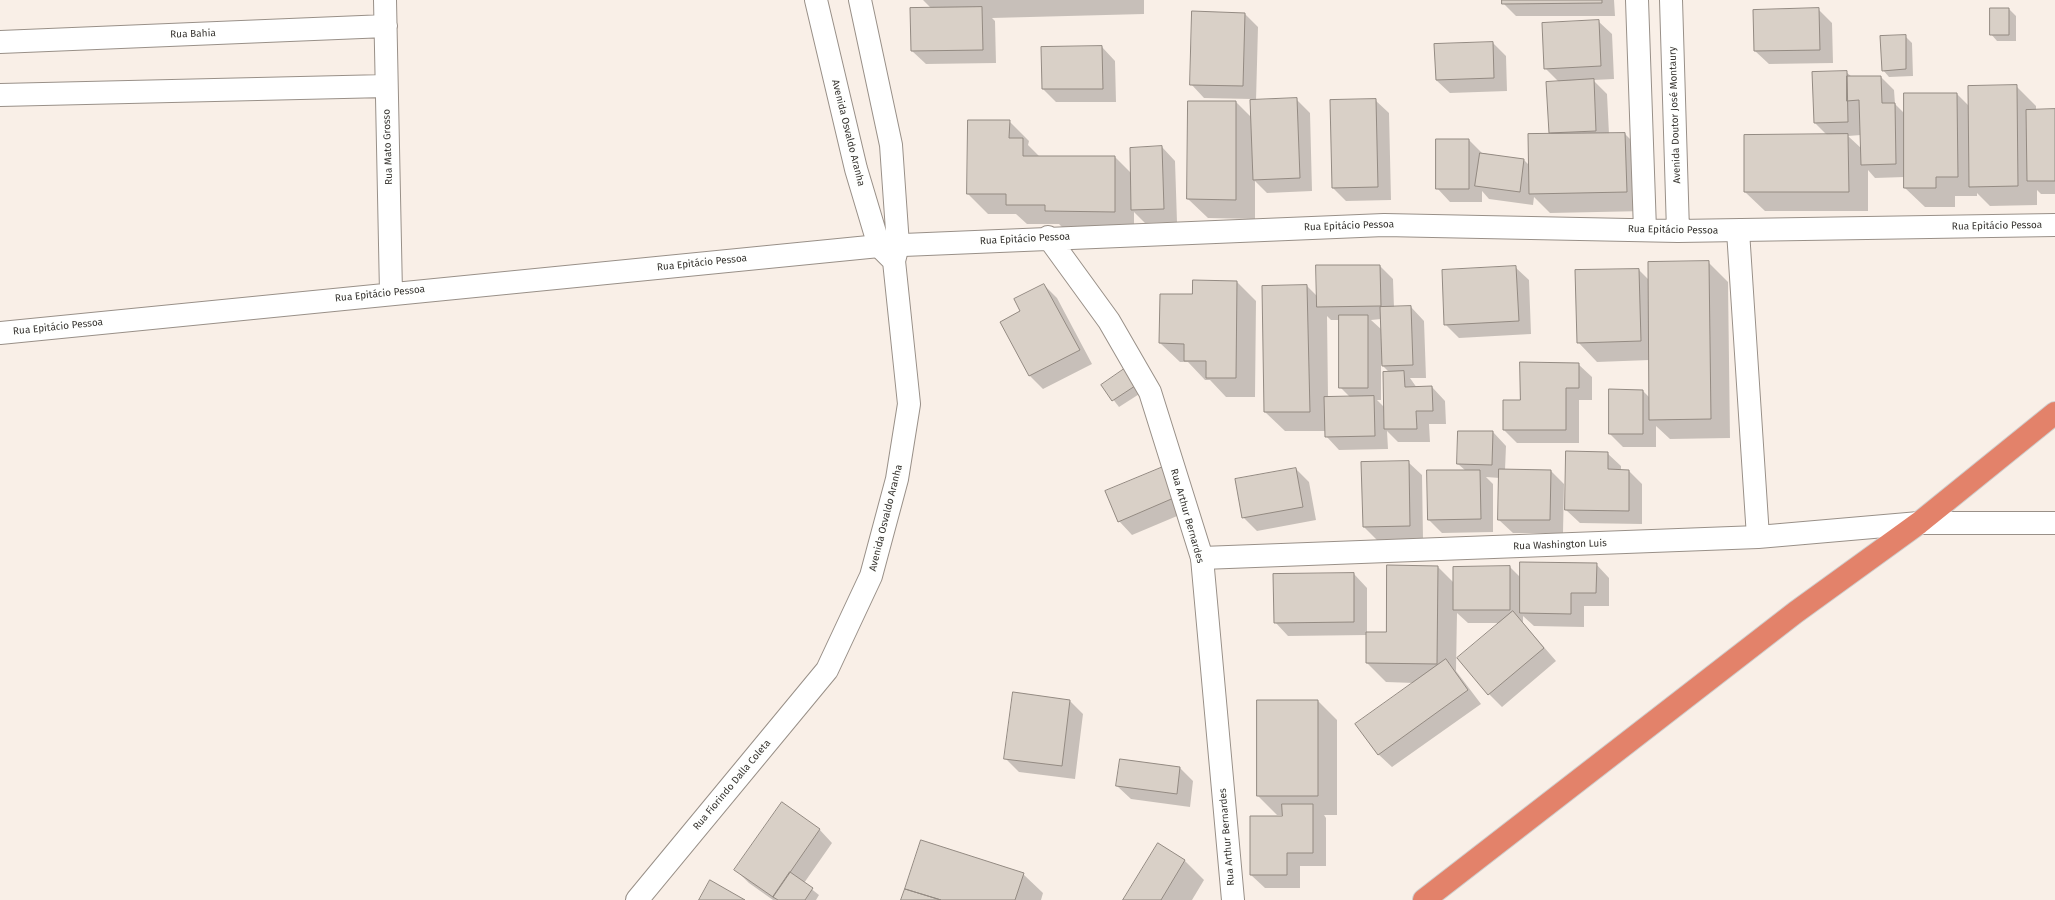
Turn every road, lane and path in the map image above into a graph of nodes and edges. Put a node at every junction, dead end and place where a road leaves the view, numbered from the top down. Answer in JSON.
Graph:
{"nodes":[{"id":1,"x":385,"y":0,"type":"edge"},
{"id":2,"x":816,"y":0,"type":"edge"},
{"id":3,"x":860,"y":0,"type":"edge"},
{"id":4,"x":1636,"y":0,"type":"edge"},
{"id":5,"x":1672,"y":0,"type":"edge"},
{"id":6,"x":386,"y":26,"type":"junction"},
{"id":7,"x":0,"y":42,"type":"edge"},
{"id":8,"x":386,"y":86,"type":"junction"},
{"id":9,"x":0,"y":95,"type":"edge"},
{"id":10,"x":2055,"y":225,"type":"edge"},
{"id":11,"x":1645,"y":230,"type":"junction"},
{"id":12,"x":1678,"y":231,"type":"junction"},
{"id":13,"x":1738,"y":231,"type":"junction"},
{"id":14,"x":1048,"y":237,"type":"junction"},
{"id":15,"x":890,"y":251,"type":"junction"},
{"id":16,"x":392,"y":293,"type":"junction"},
{"id":17,"x":0,"y":333,"type":"edge"},
{"id":18,"x":2055,"y":413,"type":"edge"},
{"id":19,"x":1918,"y":523,"type":"junction"},
{"id":20,"x":2055,"y":523,"type":"edge"},
{"id":21,"x":1758,"y":537,"type":"junction"},
{"id":22,"x":1202,"y":558,"type":"junction"},
{"id":23,"x":827,"y":670,"type":"joint"},
{"id":24,"x":636,"y":900,"type":"edge"},
{"id":25,"x":1233,"y":900,"type":"edge"},
{"id":26,"x":1424,"y":900,"type":"edge"}],
"edges":[{"from":1,"to":6,"type":"street","name":"Rua Mato Grosso"},
{"from":2,"to":15,"type":"street","name":"Avenida Osvaldo Aranha"},
{"from":3,"to":15,"type":"street","name":"Avenida Osvaldo Aranha"},
{"from":4,"to":11,"type":"street"},
{"from":5,"to":12,"type":"street","name":"Avenida Doutor José Montaury"},
{"from":6,"to":7,"type":"street","name":"Rua Bahia"},
{"from":6,"to":8,"type":"street","name":"Rua Mato Grosso"},
{"from":8,"to":9,"type":"street"},
{"from":8,"to":16,"type":"street","name":"Rua Mato Grosso"},
{"from":10,"to":13,"type":"street","name":"Rua Epitácio Pessoa"},
{"from":11,"to":12,"type":"street","name":"Rua Epitácio Pessoa"},
{"from":11,"to":14,"type":"street","name":"Rua Epitácio Pessoa"},
{"from":12,"to":13,"type":"street","name":"Rua Epitácio Pessoa"},
{"from":13,"to":21,"type":"street"},
{"from":14,"to":15,"type":"street","name":"Rua Epitácio Pessoa"},
{"from":14,"to":22,"type":"street","name":"Rua Arthur Bernardes"},
{"from":15,"to":16,"type":"street","name":"Rua Epitácio Pessoa"},
{"from":15,"to":23,"type":"street","name":"Avenida Osvaldo Aranha"},
{"from":16,"to":17,"type":"street","name":"Rua Epitácio Pessoa"},
{"from":18,"to":19,"type":"highway"},
{"from":19,"to":20,"type":"street","name":"Rua Washington Luis"},
{"from":19,"to":21,"type":"street","name":"Rua Washington Luis"},
{"from":19,"to":26,"type":"highway"},
{"from":21,"to":22,"type":"street","name":"Rua Washington Luis"},
{"from":22,"to":25,"type":"street","name":"Rua Arthur Bernardes"},
{"from":23,"to":24,"type":"street","name":"Rua Fiorindo Dalla Coleta"}]}
